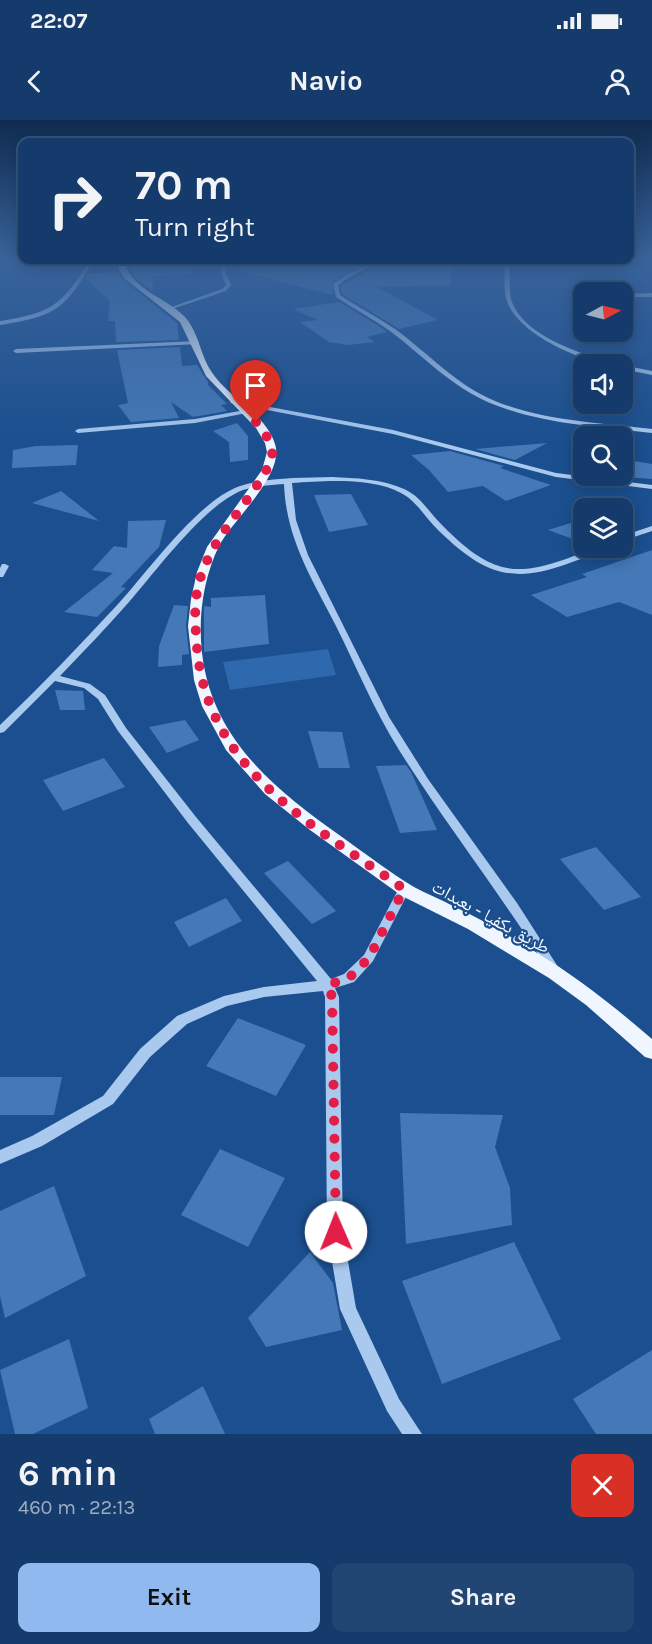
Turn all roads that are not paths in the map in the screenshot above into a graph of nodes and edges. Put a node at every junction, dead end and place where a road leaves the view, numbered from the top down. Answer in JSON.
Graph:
{"nodes":[{"id":1,"x":20,"y":320,"type":"edge"},
{"id":2,"x":183,"y":320,"type":"edge"},
{"id":3,"x":376,"y":320,"type":"edge"},
{"id":4,"x":522,"y":320,"type":"edge"},
{"id":5,"x":0,"y":321,"type":"edge"},
{"id":6,"x":197,"y":343,"type":"junction"},
{"id":7,"x":16,"y":351,"type":"dead end"},
{"id":8,"x":585,"y":354,"type":"edge"},
{"id":9,"x":633,"y":369,"type":"edge"},
{"id":10,"x":652,"y":373,"type":"edge"},
{"id":11,"x":233,"y":402,"type":"junction"},
{"id":12,"x":245,"y":412,"type":"junction"},
{"id":13,"x":78,"y":431,"type":"dead end"},
{"id":14,"x":652,"y":431,"type":"edge"},
{"id":15,"x":288,"y":483,"type":"junction"},
{"id":16,"x":258,"y":484,"type":"junction"},
{"id":17,"x":652,"y":487,"type":"edge"},
{"id":18,"x":652,"y":528,"type":"edge"},
{"id":19,"x":633,"y":535,"type":"edge"},
{"id":20,"x":575,"y":558,"type":"edge"},
{"id":21,"x":5,"y":566,"type":"dead end"},
{"id":22,"x":0,"y":575,"type":"edge"},
{"id":23,"x":55,"y":678,"type":"junction"},
{"id":24,"x":0,"y":730,"type":"edge"},
{"id":25,"x":404,"y":889,"type":"junction"},
{"id":26,"x":556,"y":974,"type":"junction"},
{"id":27,"x":328,"y":985,"type":"junction"},
{"id":28,"x":652,"y":1051,"type":"edge"},
{"id":29,"x":0,"y":1157,"type":"edge"},
{"id":30,"x":413,"y":1434,"type":"edge"}],
"edges":[{"from":1,"to":5,"type":"street"},
{"from":2,"to":6,"type":"main road","name":"طريق بكفيا - بعبدات"},
{"from":3,"to":14,"type":"street"},
{"from":4,"to":8,"type":"street"},
{"from":6,"to":7,"type":"street"},
{"from":6,"to":11,"type":"main road","name":"طريق بكفيا - بعبدات"},
{"from":9,"to":10,"type":"street"},
{"from":11,"to":12,"type":"main road","name":"طريق بكفيا - بعبدات"},
{"from":11,"to":17,"type":"street"},
{"from":12,"to":13,"type":"street"},
{"from":12,"to":16,"type":"main road","name":"طريق بكفيا - بعبدات"},
{"from":15,"to":16,"type":"street"},
{"from":15,"to":20,"type":"street"},
{"from":15,"to":26,"type":"street"},
{"from":16,"to":23,"type":"street"},
{"from":16,"to":25,"type":"main road","name":"طريق بكفيا - بعبدات"},
{"from":18,"to":19,"type":"street"},
{"from":21,"to":22,"type":"street"},
{"from":23,"to":24,"type":"street"},
{"from":23,"to":27,"type":"street"},
{"from":25,"to":26,"type":"main road","name":"طريق بكفيا - بعبدات"},
{"from":25,"to":27,"type":"street"},
{"from":26,"to":28,"type":"main road","name":"طريق بكفيا - بعبدات"},
{"from":27,"to":29,"type":"street"},
{"from":27,"to":30,"type":"street"}]}
